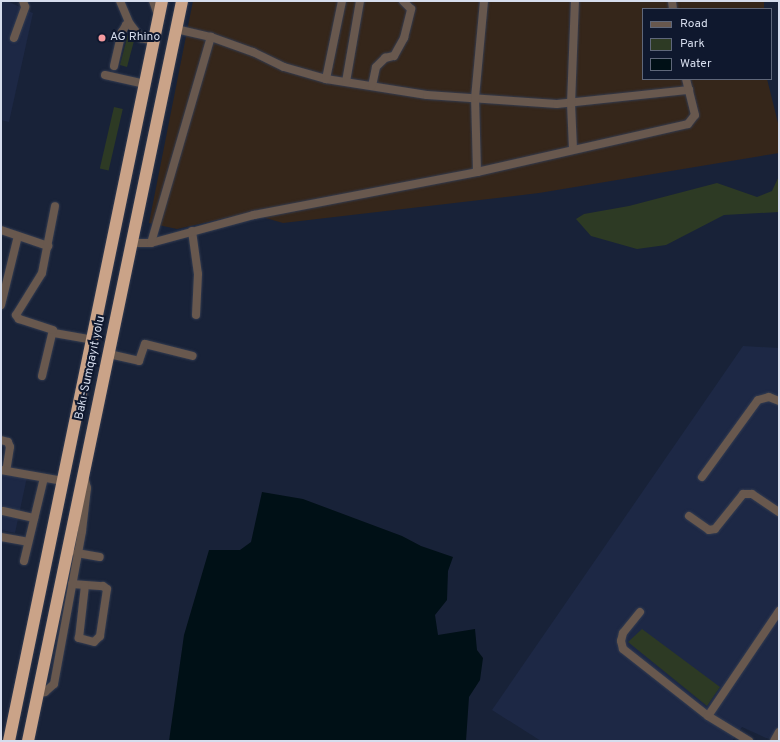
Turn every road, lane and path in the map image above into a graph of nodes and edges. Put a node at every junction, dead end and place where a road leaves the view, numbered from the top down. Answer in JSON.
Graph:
{"nodes":[{"id":1,"x":23,"y":1,"type":"edge"},
{"id":2,"x":120,"y":1,"type":"edge"},
{"id":3,"x":153,"y":1,"type":"edge"},
{"id":4,"x":162,"y":1,"type":"edge"},
{"id":5,"x":182,"y":1,"type":"edge"},
{"id":6,"x":342,"y":1,"type":"edge"},
{"id":7,"x":360,"y":1,"type":"edge"},
{"id":8,"x":403,"y":1,"type":"edge"},
{"id":9,"x":484,"y":1,"type":"edge"},
{"id":10,"x":575,"y":1,"type":"edge"},
{"id":11,"x":159,"y":17,"type":"junction"},
{"id":12,"x":130,"y":24,"type":"junction"},
{"id":13,"x":176,"y":29,"type":"junction"},
{"id":14,"x":211,"y":37,"type":"junction"},
{"id":15,"x":14,"y":38,"type":"dead end"},
{"id":16,"x":154,"y":41,"type":"junction"},
{"id":17,"x":114,"y":66,"type":"dead end"},
{"id":18,"x":105,"y":75,"type":"dead end"},
{"id":19,"x":326,"y":79,"type":"junction"},
{"id":20,"x":686,"y":80,"type":"edge"},
{"id":21,"x":346,"y":82,"type":"junction"},
{"id":22,"x":145,"y":84,"type":"junction"},
{"id":23,"x":372,"y":86,"type":"junction"},
{"id":24,"x":689,"y":90,"type":"junction"},
{"id":25,"x":475,"y":98,"type":"junction"},
{"id":26,"x":571,"y":104,"type":"junction"},
{"id":27,"x":573,"y":149,"type":"junction"},
{"id":28,"x":478,"y":172,"type":"junction"},
{"id":29,"x":55,"y":206,"type":"dead end"},
{"id":30,"x":1,"y":230,"type":"edge"},
{"id":31,"x":192,"y":231,"type":"junction"},
{"id":32,"x":18,"y":236,"type":"junction"},
{"id":33,"x":131,"y":243,"type":"junction"},
{"id":34,"x":151,"y":243,"type":"junction"},
{"id":35,"x":48,"y":246,"type":"junction"},
{"id":36,"x":1,"y":305,"type":"edge"},
{"id":37,"x":196,"y":315,"type":"dead end"},
{"id":38,"x":54,"y":333,"type":"junction"},
{"id":39,"x":92,"y":340,"type":"junction"},
{"id":40,"x":109,"y":354,"type":"junction"},
{"id":41,"x":193,"y":356,"type":"dead end"},
{"id":42,"x":42,"y":376,"type":"dead end"},
{"id":43,"x":779,"y":401,"type":"edge"},
{"id":44,"x":1,"y":440,"type":"edge"},
{"id":45,"x":4,"y":470,"type":"edge"},
{"id":46,"x":84,"y":474,"type":"junction"},
{"id":47,"x":702,"y":477,"type":"dead end"},
{"id":48,"x":44,"y":478,"type":"junction"},
{"id":49,"x":63,"y":481,"type":"junction"},
{"id":50,"x":2,"y":511,"type":"dead end"},
{"id":51,"x":779,"y":512,"type":"edge"},
{"id":52,"x":689,"y":516,"type":"dead end"},
{"id":53,"x":34,"y":518,"type":"junction"},
{"id":54,"x":1,"y":537,"type":"edge"},
{"id":55,"x":28,"y":542,"type":"junction"},
{"id":56,"x":77,"y":553,"type":"junction"},
{"id":57,"x":100,"y":557,"type":"dead end"},
{"id":58,"x":24,"y":560,"type":"dead end"},
{"id":59,"x":72,"y":584,"type":"junction"},
{"id":60,"x":85,"y":585,"type":"junction"},
{"id":61,"x":640,"y":612,"type":"dead end"},
{"id":62,"x":779,"y":612,"type":"edge"},
{"id":63,"x":38,"y":693,"type":"junction"},
{"id":64,"x":708,"y":716,"type":"junction"},
{"id":65,"x":779,"y":732,"type":"edge"},
{"id":66,"x":9,"y":741,"type":"edge"},
{"id":67,"x":28,"y":741,"type":"edge"},
{"id":68,"x":748,"y":741,"type":"edge"},
{"id":69,"x":774,"y":741,"type":"edge"}],
"edges":[{"from":1,"to":15,"type":"lane"},
{"from":2,"to":12,"type":"lane"},
{"from":3,"to":11,"type":"lane"},
{"from":4,"to":11,"type":"highway","name":"Bakı-Sumqayıt yolu"},
{"from":5,"to":13,"type":"highway","name":"Bakı-Sumqayıt yolu"},
{"from":6,"to":19,"type":"lane"},
{"from":7,"to":21,"type":"lane"},
{"from":8,"to":23,"type":"lane"},
{"from":9,"to":25,"type":"lane"},
{"from":10,"to":26,"type":"lane"},
{"from":11,"to":16,"type":"highway","name":"Bakı-Sumqayıt yolu"},
{"from":12,"to":16,"type":"lane"},
{"from":12,"to":17,"type":"lane"},
{"from":13,"to":14,"type":"lane"},
{"from":13,"to":33,"type":"highway","name":"Bakı-Sumqayıt yolu"},
{"from":14,"to":19,"type":"lane"},
{"from":14,"to":34,"type":"lane"},
{"from":16,"to":22,"type":"highway","name":"Bakı-Sumqayıt yolu"},
{"from":18,"to":22,"type":"lane"},
{"from":19,"to":21,"type":"lane"},
{"from":20,"to":24,"type":"lane"},
{"from":21,"to":23,"type":"lane"},
{"from":22,"to":39,"type":"highway","name":"Bakı-Sumqayıt yolu"},
{"from":23,"to":25,"type":"lane"},
{"from":24,"to":26,"type":"lane"},
{"from":24,"to":27,"type":"lane"},
{"from":25,"to":26,"type":"lane"},
{"from":25,"to":28,"type":"lane"},
{"from":26,"to":27,"type":"lane"},
{"from":27,"to":28,"type":"lane"},
{"from":28,"to":31,"type":"lane"},
{"from":29,"to":35,"type":"lane"},
{"from":30,"to":32,"type":"lane"},
{"from":31,"to":34,"type":"lane"},
{"from":31,"to":37,"type":"lane"},
{"from":32,"to":35,"type":"lane"},
{"from":32,"to":36,"type":"lane"},
{"from":33,"to":34,"type":"lane"},
{"from":33,"to":40,"type":"highway","name":"Bakı-Sumqayıt yolu"},
{"from":35,"to":38,"type":"lane"},
{"from":38,"to":39,"type":"lane"},
{"from":38,"to":42,"type":"lane"},
{"from":39,"to":49,"type":"highway","name":"Bakı-Sumqayıt yolu"},
{"from":40,"to":41,"type":"lane"},
{"from":40,"to":46,"type":"highway","name":"Bakı-Sumqayıt yolu"},
{"from":43,"to":47,"type":"lane"},
{"from":44,"to":45,"type":"lane"},
{"from":45,"to":48,"type":"lane"},
{"from":46,"to":56,"type":"lane"},
{"from":46,"to":63,"type":"highway","name":"Bakı-Sumqayıt yolu"},
{"from":48,"to":49,"type":"lane"},
{"from":48,"to":53,"type":"lane"},
{"from":49,"to":66,"type":"highway","name":"Bakı-Sumqayıt yolu"},
{"from":50,"to":53,"type":"lane"},
{"from":51,"to":52,"type":"lane"},
{"from":53,"to":55,"type":"lane"},
{"from":54,"to":55,"type":"lane"},
{"from":55,"to":58,"type":"lane"},
{"from":56,"to":57,"type":"lane"},
{"from":56,"to":59,"type":"lane"},
{"from":59,"to":60,"type":"lane"},
{"from":59,"to":63,"type":"lane"},
{"from":60,"to":60,"type":"lane"},
{"from":61,"to":64,"type":"lane"},
{"from":62,"to":64,"type":"lane"},
{"from":63,"to":67,"type":"highway","name":"Bakı-Sumqayıt yolu"},
{"from":64,"to":68,"type":"lane"},
{"from":65,"to":69,"type":"lane"}]}
